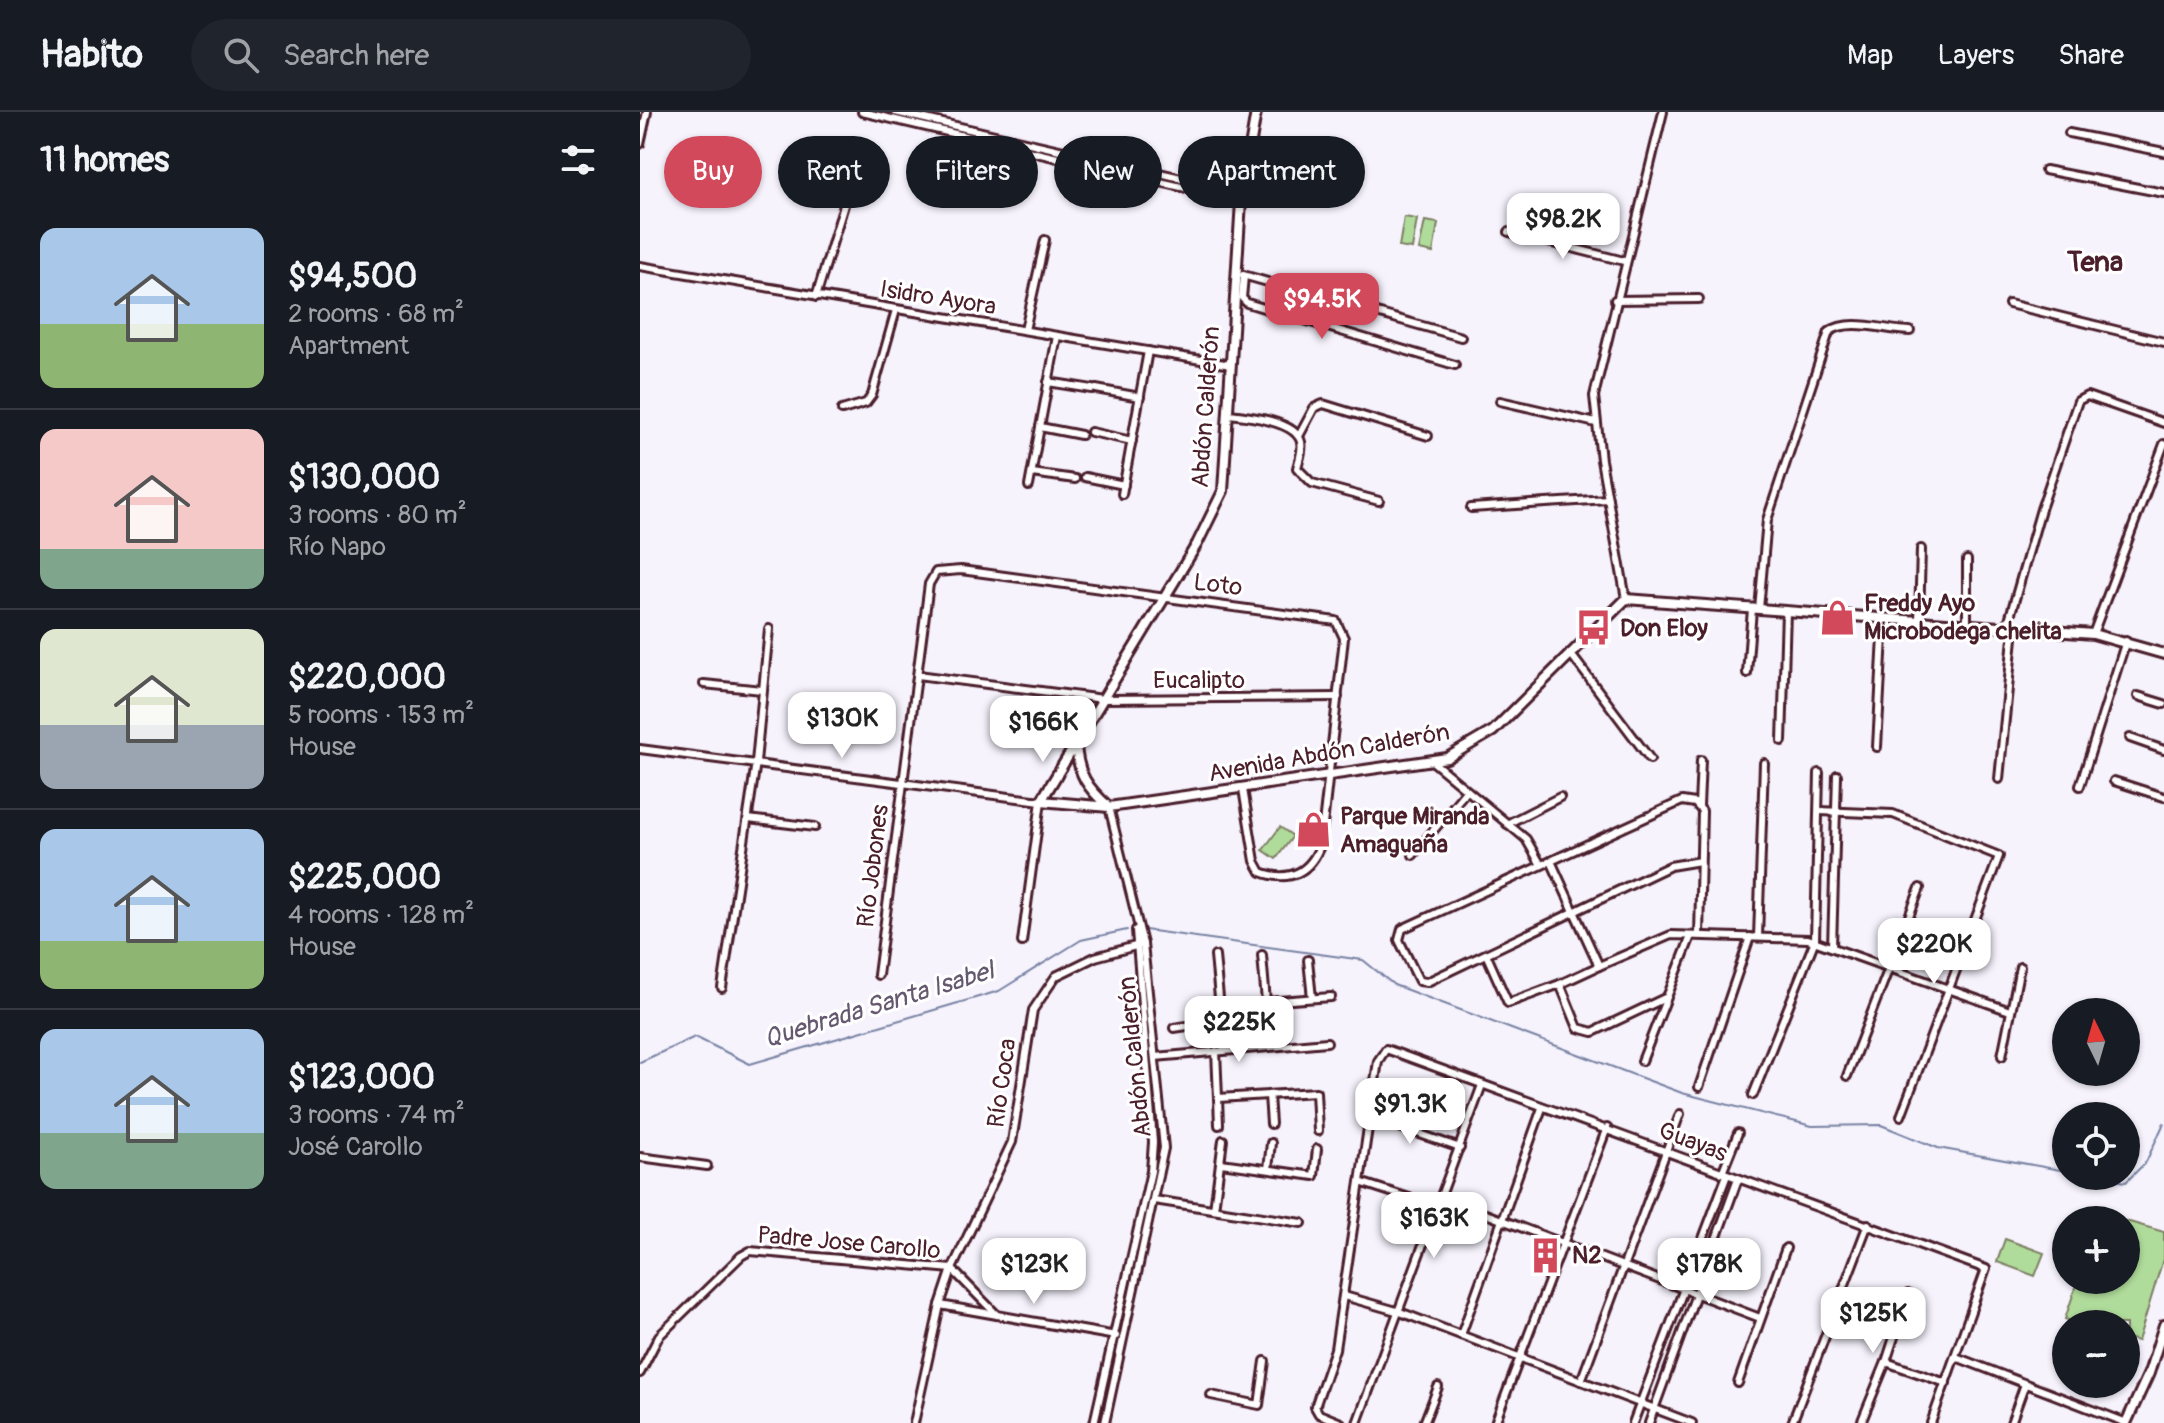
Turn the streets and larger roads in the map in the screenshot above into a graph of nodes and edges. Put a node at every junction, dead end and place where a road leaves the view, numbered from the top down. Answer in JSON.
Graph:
{"nodes":[{"id":1,"x":647,"y":112,"type":"edge"},
{"id":2,"x":864,"y":112,"type":"edge"},
{"id":3,"x":895,"y":112,"type":"edge"},
{"id":4,"x":1256,"y":112,"type":"edge"},
{"id":5,"x":1663,"y":112,"type":"edge"},
{"id":6,"x":2069,"y":133,"type":"dead end"},
{"id":7,"x":959,"y":136,"type":"edge"},
{"id":8,"x":997,"y":136,"type":"edge"},
{"id":9,"x":1252,"y":136,"type":"edge"},
{"id":10,"x":640,"y":144,"type":"edge"},
{"id":11,"x":1038,"y":146,"type":"edge"},
{"id":12,"x":2164,"y":152,"type":"edge"},
{"id":13,"x":1038,"y":155,"type":"edge"},
{"id":14,"x":2045,"y":170,"type":"dead end"},
{"id":15,"x":1178,"y":181,"type":"edge"},
{"id":16,"x":1178,"y":184,"type":"edge"},
{"id":17,"x":2164,"y":193,"type":"edge"},
{"id":18,"x":843,"y":208,"type":"edge"},
{"id":19,"x":1242,"y":208,"type":"edge"},
{"id":20,"x":1509,"y":232,"type":"dead end"},
{"id":21,"x":1045,"y":240,"type":"dead end"},
{"id":22,"x":1624,"y":261,"type":"junction"},
{"id":23,"x":640,"y":266,"type":"edge"},
{"id":24,"x":1240,"y":274,"type":"junction"},
{"id":25,"x":816,"y":297,"type":"junction"},
{"id":26,"x":1699,"y":299,"type":"dead end"},
{"id":27,"x":1615,"y":300,"type":"junction"},
{"id":28,"x":1244,"y":301,"type":"junction"},
{"id":29,"x":2009,"y":304,"type":"dead end"},
{"id":30,"x":1233,"y":308,"type":"junction"},
{"id":31,"x":896,"y":310,"type":"junction"},
{"id":32,"x":1025,"y":330,"type":"junction"},
{"id":33,"x":1910,"y":331,"type":"dead end"},
{"id":34,"x":1057,"y":336,"type":"junction"},
{"id":35,"x":1461,"y":337,"type":"dead end"},
{"id":36,"x":2164,"y":342,"type":"edge"},
{"id":37,"x":1148,"y":351,"type":"junction"},
{"id":38,"x":1231,"y":365,"type":"junction"},
{"id":39,"x":1455,"y":365,"type":"dead end"},
{"id":40,"x":1048,"y":382,"type":"junction"},
{"id":41,"x":1140,"y":397,"type":"junction"},
{"id":42,"x":1500,"y":401,"type":"dead end"},
{"id":43,"x":842,"y":410,"type":"dead end"},
{"id":44,"x":1229,"y":414,"type":"junction"},
{"id":45,"x":1596,"y":423,"type":"junction"},
{"id":46,"x":2164,"y":423,"type":"edge"},
{"id":47,"x":1040,"y":427,"type":"junction"},
{"id":48,"x":1091,"y":432,"type":"dead end"},
{"id":49,"x":1081,"y":435,"type":"dead end"},
{"id":50,"x":1299,"y":436,"type":"junction"},
{"id":51,"x":1428,"y":436,"type":"dead end"},
{"id":52,"x":1132,"y":441,"type":"junction"},
{"id":53,"x":2164,"y":444,"type":"edge"},
{"id":54,"x":1032,"y":473,"type":"junction"},
{"id":55,"x":1085,"y":477,"type":"dead end"},
{"id":56,"x":1075,"y":479,"type":"dead end"},
{"id":57,"x":1124,"y":485,"type":"junction"},
{"id":58,"x":1029,"y":486,"type":"dead end"},
{"id":59,"x":1122,"y":494,"type":"dead end"},
{"id":60,"x":1608,"y":499,"type":"junction"},
{"id":61,"x":1379,"y":501,"type":"dead end"},
{"id":62,"x":1471,"y":508,"type":"dead end"},
{"id":63,"x":1921,"y":549,"type":"dead end"},
{"id":64,"x":1967,"y":560,"type":"dead end"},
{"id":65,"x":936,"y":572,"type":"joint"},
{"id":66,"x":1165,"y":596,"type":"junction"},
{"id":67,"x":1626,"y":599,"type":"junction"},
{"id":68,"x":1756,"y":609,"type":"junction"},
{"id":69,"x":1786,"y":611,"type":"junction"},
{"id":70,"x":1884,"y":618,"type":"junction"},
{"id":71,"x":1919,"y":621,"type":"junction"},
{"id":72,"x":1967,"y":624,"type":"junction"},
{"id":73,"x":2010,"y":628,"type":"junction"},
{"id":74,"x":769,"y":629,"type":"dead end"},
{"id":75,"x":2093,"y":634,"type":"junction"},
{"id":76,"x":2126,"y":641,"type":"junction"},
{"id":77,"x":1570,"y":653,"type":"junction"},
{"id":78,"x":2164,"y":654,"type":"edge"},
{"id":79,"x":1747,"y":673,"type":"dead end"},
{"id":80,"x":918,"y":675,"type":"junction"},
{"id":81,"x":704,"y":684,"type":"dead end"},
{"id":82,"x":762,"y":690,"type":"junction"},
{"id":83,"x":2138,"y":696,"type":"dead end"},
{"id":84,"x":1338,"y":697,"type":"junction"},
{"id":85,"x":1103,"y":699,"type":"junction"},
{"id":86,"x":2164,"y":704,"type":"edge"},
{"id":87,"x":2130,"y":738,"type":"dead end"},
{"id":88,"x":1782,"y":741,"type":"dead end"},
{"id":89,"x":1076,"y":744,"type":"junction"},
{"id":90,"x":1877,"y":747,"type":"dead end"},
{"id":91,"x":640,"y":749,"type":"edge"},
{"id":92,"x":2164,"y":750,"type":"edge"},
{"id":93,"x":1650,"y":759,"type":"dead end"},
{"id":94,"x":1701,"y":760,"type":"dead end"},
{"id":95,"x":1432,"y":761,"type":"junction"},
{"id":96,"x":756,"y":762,"type":"junction"},
{"id":97,"x":1764,"y":763,"type":"dead end"},
{"id":98,"x":1819,"y":773,"type":"dead end"},
{"id":99,"x":1837,"y":775,"type":"dead end"},
{"id":100,"x":1329,"y":777,"type":"junction"},
{"id":101,"x":1999,"y":779,"type":"dead end"},
{"id":102,"x":2114,"y":781,"type":"dead end"},
{"id":103,"x":902,"y":783,"type":"junction"},
{"id":104,"x":2080,"y":786,"type":"dead end"},
{"id":105,"x":1243,"y":789,"type":"junction"},
{"id":106,"x":1466,"y":791,"type":"junction"},
{"id":107,"x":1560,"y":797,"type":"dead end"},
{"id":108,"x":2164,"y":797,"type":"edge"},
{"id":109,"x":1041,"y":801,"type":"junction"},
{"id":110,"x":1699,"y":806,"type":"junction"},
{"id":111,"x":1109,"y":807,"type":"junction"},
{"id":112,"x":1819,"y":811,"type":"junction"},
{"id":113,"x":1836,"y":812,"type":"junction"},
{"id":114,"x":748,"y":819,"type":"junction"},
{"id":115,"x":1507,"y":824,"type":"junction"},
{"id":116,"x":815,"y":827,"type":"dead end"},
{"id":117,"x":1413,"y":855,"type":"dead end"},
{"id":118,"x":1551,"y":861,"type":"junction"},
{"id":119,"x":1700,"y":861,"type":"junction"},
{"id":120,"x":1541,"y":865,"type":"junction"},
{"id":121,"x":1920,"y":888,"type":"dead end"},
{"id":122,"x":1575,"y":913,"type":"junction"},
{"id":123,"x":1695,"y":936,"type":"junction"},
{"id":124,"x":1754,"y":937,"type":"junction"},
{"id":125,"x":1815,"y":940,"type":"junction"},
{"id":126,"x":1022,"y":942,"type":"dead end"},
{"id":127,"x":1139,"y":944,"type":"junction"},
{"id":128,"x":1832,"y":947,"type":"junction"},
{"id":129,"x":1262,"y":955,"type":"dead end"},
{"id":130,"x":1215,"y":956,"type":"dead end"},
{"id":131,"x":1487,"y":956,"type":"junction"},
{"id":132,"x":1308,"y":960,"type":"dead end"},
{"id":133,"x":1599,"y":966,"type":"junction"},
{"id":134,"x":2020,"y":967,"type":"dead end"},
{"id":135,"x":1888,"y":968,"type":"junction"},
{"id":136,"x":878,"y":975,"type":"dead end"},
{"id":137,"x":1560,"y":984,"type":"junction"},
{"id":138,"x":722,"y":988,"type":"dead end"},
{"id":139,"x":1949,"y":990,"type":"junction"},
{"id":140,"x":1331,"y":997,"type":"dead end"},
{"id":141,"x":1312,"y":998,"type":"junction"},
{"id":142,"x":1665,"y":998,"type":"junction"},
{"id":143,"x":1266,"y":1002,"type":"junction"},
{"id":144,"x":2010,"y":1011,"type":"junction"},
{"id":145,"x":1221,"y":1021,"type":"junction"},
{"id":146,"x":1174,"y":1028,"type":"dead end"},
{"id":147,"x":1327,"y":1042,"type":"dead end"},
{"id":148,"x":1269,"y":1046,"type":"junction"},
{"id":149,"x":1220,"y":1051,"type":"junction"},
{"id":150,"x":2002,"y":1056,"type":"dead end"},
{"id":151,"x":1156,"y":1057,"type":"junction"},
{"id":152,"x":1148,"y":1058,"type":"junction"},
{"id":153,"x":1642,"y":1061,"type":"dead end"},
{"id":154,"x":1847,"y":1076,"type":"dead end"},
{"id":155,"x":1482,"y":1085,"type":"junction"},
{"id":156,"x":1699,"y":1087,"type":"dead end"},
{"id":157,"x":1269,"y":1095,"type":"junction"},
{"id":158,"x":1753,"y":1095,"type":"dead end"},
{"id":159,"x":1218,"y":1098,"type":"junction"},
{"id":160,"x":1542,"y":1108,"type":"junction"},
{"id":161,"x":1680,"y":1114,"type":"dead end"},
{"id":162,"x":1901,"y":1116,"type":"dead end"},
{"id":163,"x":1371,"y":1117,"type":"junction"},
{"id":164,"x":1271,"y":1124,"type":"dead end"},
{"id":165,"x":1219,"y":1125,"type":"dead end"},
{"id":166,"x":1607,"y":1128,"type":"junction"},
{"id":167,"x":1318,"y":1131,"type":"dead end"},
{"id":168,"x":1738,"y":1133,"type":"dead end"},
{"id":169,"x":1223,"y":1140,"type":"dead end"},
{"id":170,"x":1271,"y":1143,"type":"dead end"},
{"id":171,"x":1460,"y":1148,"type":"junction"},
{"id":172,"x":1317,"y":1149,"type":"dead end"},
{"id":173,"x":1666,"y":1150,"type":"junction"},
{"id":174,"x":640,"y":1157,"type":"edge"},
{"id":175,"x":1221,"y":1163,"type":"junction"},
{"id":176,"x":707,"y":1166,"type":"dead end"},
{"id":177,"x":1268,"y":1169,"type":"junction"},
{"id":178,"x":1724,"y":1174,"type":"junction"},
{"id":179,"x":1738,"y":1179,"type":"junction"},
{"id":180,"x":1363,"y":1183,"type":"junction"},
{"id":181,"x":1441,"y":1197,"type":"junction"},
{"id":182,"x":1154,"y":1200,"type":"junction"},
{"id":183,"x":1437,"y":1207,"type":"junction"},
{"id":184,"x":1214,"y":1209,"type":"junction"},
{"id":185,"x":1502,"y":1221,"type":"junction"},
{"id":186,"x":1302,"y":1223,"type":"dead end"},
{"id":187,"x":1868,"y":1224,"type":"junction"},
{"id":188,"x":1565,"y":1245,"type":"junction"},
{"id":189,"x":1786,"y":1248,"type":"dead end"},
{"id":190,"x":1623,"y":1267,"type":"junction"},
{"id":191,"x":952,"y":1269,"type":"junction"},
{"id":192,"x":1685,"y":1288,"type":"junction"},
{"id":193,"x":1698,"y":1293,"type":"junction"},
{"id":194,"x":1908,"y":1294,"type":"dead end"},
{"id":195,"x":1344,"y":1296,"type":"junction"},
{"id":196,"x":940,"y":1305,"type":"junction"},
{"id":197,"x":1400,"y":1312,"type":"junction"},
{"id":198,"x":997,"y":1315,"type":"junction"},
{"id":199,"x":1760,"y":1318,"type":"junction"},
{"id":200,"x":2164,"y":1325,"type":"edge"},
{"id":201,"x":1114,"y":1335,"type":"junction"},
{"id":202,"x":1461,"y":1335,"type":"junction"},
{"id":203,"x":1123,"y":1337,"type":"junction"},
{"id":204,"x":1518,"y":1357,"type":"junction"},
{"id":205,"x":1956,"y":1357,"type":"junction"},
{"id":206,"x":1265,"y":1361,"type":"dead end"},
{"id":207,"x":1886,"y":1362,"type":"junction"},
{"id":208,"x":640,"y":1373,"type":"edge"},
{"id":209,"x":1581,"y":1381,"type":"junction"},
{"id":210,"x":1738,"y":1383,"type":"dead end"},
{"id":211,"x":1946,"y":1383,"type":"junction"},
{"id":212,"x":2025,"y":1384,"type":"junction"},
{"id":213,"x":1438,"y":1387,"type":"dead end"},
{"id":214,"x":1211,"y":1395,"type":"dead end"},
{"id":215,"x":1640,"y":1403,"type":"junction"},
{"id":216,"x":1654,"y":1409,"type":"junction"},
{"id":217,"x":914,"y":1423,"type":"edge"},
{"id":218,"x":1094,"y":1423,"type":"edge"},
{"id":219,"x":1105,"y":1423,"type":"edge"},
{"id":220,"x":1341,"y":1423,"type":"edge"},
{"id":221,"x":1357,"y":1423,"type":"edge"},
{"id":222,"x":1424,"y":1423,"type":"edge"},
{"id":223,"x":1495,"y":1423,"type":"edge"},
{"id":224,"x":1633,"y":1423,"type":"edge"},
{"id":225,"x":1649,"y":1423,"type":"edge"},
{"id":226,"x":1692,"y":1423,"type":"edge"},
{"id":227,"x":1792,"y":1423,"type":"edge"},
{"id":228,"x":1861,"y":1423,"type":"edge"},
{"id":229,"x":1931,"y":1423,"type":"edge"},
{"id":230,"x":2011,"y":1423,"type":"edge"},
{"id":231,"x":2127,"y":1423,"type":"edge"}],
"edges":[{"from":1,"to":10,"type":"street"},
{"from":2,"to":7,"type":"street"},
{"from":3,"to":8,"type":"street"},
{"from":4,"to":9,"type":"street","name":"Abdón Calderón"},
{"from":5,"to":22,"type":"street"},
{"from":6,"to":12,"type":"street"},
{"from":11,"to":15,"type":"street"},
{"from":13,"to":16,"type":"street"},
{"from":14,"to":17,"type":"street"},
{"from":18,"to":25,"type":"street"},
{"from":19,"to":24,"type":"street","name":"Abdón Calderón"},
{"from":20,"to":22,"type":"street"},
{"from":21,"to":32,"type":"street"},
{"from":22,"to":27,"type":"street"},
{"from":23,"to":25,"type":"street","name":"Isidro Ayora"},
{"from":24,"to":28,"type":"street"},
{"from":24,"to":30,"type":"street","name":"Abdón Calderón"},
{"from":24,"to":35,"type":"street"},
{"from":25,"to":31,"type":"street","name":"Isidro Ayora"},
{"from":26,"to":27,"type":"street"},
{"from":27,"to":45,"type":"street"},
{"from":28,"to":30,"type":"street"},
{"from":28,"to":39,"type":"street"},
{"from":29,"to":36,"type":"street"},
{"from":30,"to":38,"type":"street","name":"Abdón Calderón"},
{"from":31,"to":32,"type":"street","name":"Isidro Ayora"},
{"from":31,"to":43,"type":"street"},
{"from":32,"to":34,"type":"street","name":"Isidro Ayora"},
{"from":33,"to":68,"type":"street"},
{"from":34,"to":37,"type":"street","name":"Isidro Ayora"},
{"from":34,"to":40,"type":"street"},
{"from":37,"to":38,"type":"street","name":"Isidro Ayora"},
{"from":37,"to":41,"type":"street"},
{"from":38,"to":44,"type":"street","name":"Abdón Calderón"},
{"from":40,"to":41,"type":"street"},
{"from":40,"to":47,"type":"street"},
{"from":41,"to":52,"type":"street"},
{"from":42,"to":45,"type":"street"},
{"from":44,"to":50,"type":"street"},
{"from":44,"to":66,"type":"street","name":"Abdón Calderón"},
{"from":45,"to":60,"type":"street"},
{"from":46,"to":73,"type":"street"},
{"from":47,"to":49,"type":"street"},
{"from":47,"to":54,"type":"street"},
{"from":48,"to":52,"type":"street"},
{"from":50,"to":51,"type":"street"},
{"from":50,"to":61,"type":"street"},
{"from":52,"to":57,"type":"street"},
{"from":53,"to":75,"type":"street"},
{"from":54,"to":56,"type":"street"},
{"from":54,"to":58,"type":"street"},
{"from":55,"to":57,"type":"street"},
{"from":57,"to":59,"type":"street"},
{"from":60,"to":62,"type":"street"},
{"from":60,"to":67,"type":"street"},
{"from":63,"to":71,"type":"street"},
{"from":64,"to":72,"type":"street"},
{"from":65,"to":66,"type":"street","name":"Loto"},
{"from":65,"to":80,"type":"street","name":"Río Jobones"},
{"from":66,"to":84,"type":"street","name":"Loto"},
{"from":66,"to":85,"type":"street","name":"Abdón Calderón"},
{"from":67,"to":68,"type":"street"},
{"from":67,"to":77,"type":"street","name":"Avenida Abdón Calderón"},
{"from":68,"to":69,"type":"street"},
{"from":68,"to":79,"type":"street"},
{"from":69,"to":70,"type":"street"},
{"from":69,"to":88,"type":"street"},
{"from":70,"to":71,"type":"street"},
{"from":70,"to":90,"type":"street"},
{"from":71,"to":72,"type":"street"},
{"from":72,"to":73,"type":"street"},
{"from":73,"to":75,"type":"street"},
{"from":73,"to":101,"type":"street"},
{"from":74,"to":82,"type":"street"},
{"from":75,"to":76,"type":"street"},
{"from":76,"to":78,"type":"street"},
{"from":76,"to":104,"type":"street"},
{"from":77,"to":93,"type":"street"},
{"from":77,"to":95,"type":"street","name":"Avenida Abdón Calderón"},
{"from":80,"to":85,"type":"street","name":"Eucalipto"},
{"from":80,"to":103,"type":"street","name":"Río Jobones"},
{"from":81,"to":82,"type":"street"},
{"from":82,"to":96,"type":"street"},
{"from":83,"to":86,"type":"street"},
{"from":84,"to":85,"type":"street","name":"Eucalipto"},
{"from":84,"to":100,"type":"street","name":"Loto"},
{"from":85,"to":89,"type":"street","name":"Abdón Calderón"},
{"from":87,"to":92,"type":"street"},
{"from":89,"to":109,"type":"street","name":"Abdón Calderón"},
{"from":89,"to":111,"type":"street"},
{"from":91,"to":96,"type":"street"},
{"from":94,"to":110,"type":"street"},
{"from":95,"to":100,"type":"street","name":"Avenida Abdón Calderón"},
{"from":95,"to":106,"type":"street"},
{"from":96,"to":103,"type":"street"},
{"from":96,"to":114,"type":"street"},
{"from":97,"to":124,"type":"street"},
{"from":98,"to":112,"type":"street"},
{"from":99,"to":113,"type":"street"},
{"from":100,"to":105,"type":"street","name":"Avenida Abdón Calderón"},
{"from":100,"to":105,"type":"street","name":"Loto"},
{"from":102,"to":108,"type":"street"},
{"from":103,"to":109,"type":"street"},
{"from":103,"to":136,"type":"street","name":"Río Jobones"},
{"from":105,"to":111,"type":"street","name":"Avenida Abdón Calderón"},
{"from":106,"to":115,"type":"street"},
{"from":106,"to":117,"type":"street"},
{"from":107,"to":115,"type":"street"},
{"from":109,"to":111,"type":"street","name":"Avenida Abdón Calderón"},
{"from":109,"to":126,"type":"street"},
{"from":110,"to":118,"type":"street"},
{"from":110,"to":119,"type":"street"},
{"from":111,"to":127,"type":"street","name":"Abdón Calderón"},
{"from":112,"to":113,"type":"street"},
{"from":112,"to":125,"type":"street"},
{"from":113,"to":128,"type":"street"},
{"from":113,"to":139,"type":"street"},
{"from":114,"to":116,"type":"street"},
{"from":114,"to":138,"type":"street"},
{"from":115,"to":120,"type":"street"},
{"from":118,"to":120,"type":"street"},
{"from":118,"to":122,"type":"street"},
{"from":119,"to":122,"type":"street"},
{"from":119,"to":123,"type":"street"},
{"from":120,"to":131,"type":"street"},
{"from":121,"to":135,"type":"street"},
{"from":122,"to":131,"type":"street"},
{"from":122,"to":133,"type":"street"},
{"from":123,"to":124,"type":"street"},
{"from":123,"to":133,"type":"street"},
{"from":123,"to":142,"type":"street"},
{"from":124,"to":125,"type":"street"},
{"from":124,"to":156,"type":"street"},
{"from":125,"to":128,"type":"street"},
{"from":125,"to":158,"type":"street"},
{"from":127,"to":151,"type":"street","name":"Abdón Calderón"},
{"from":127,"to":152,"type":"street","name":"Abdón Calderón"},
{"from":127,"to":191,"type":"street","name":"Río Coca"},
{"from":128,"to":135,"type":"street"},
{"from":129,"to":143,"type":"street"},
{"from":130,"to":145,"type":"street"},
{"from":131,"to":137,"type":"street"},
{"from":132,"to":141,"type":"street"},
{"from":133,"to":137,"type":"street"},
{"from":134,"to":144,"type":"street"},
{"from":135,"to":139,"type":"street"},
{"from":135,"to":154,"type":"street"},
{"from":137,"to":142,"type":"street"},
{"from":139,"to":144,"type":"street"},
{"from":139,"to":162,"type":"street"},
{"from":140,"to":141,"type":"street"},
{"from":141,"to":143,"type":"street"},
{"from":142,"to":153,"type":"street"},
{"from":143,"to":148,"type":"street"},
{"from":144,"to":150,"type":"street"},
{"from":145,"to":146,"type":"street"},
{"from":145,"to":149,"type":"street"},
{"from":147,"to":148,"type":"street"},
{"from":148,"to":149,"type":"street"},
{"from":149,"to":151,"type":"street"},
{"from":149,"to":159,"type":"street"},
{"from":151,"to":152,"type":"street"},
{"from":151,"to":182,"type":"street","name":"Abdón Calderón"},
{"from":152,"to":201,"type":"street","name":"Abdón Calderón"},
{"from":155,"to":160,"type":"street","name":"Guayas"},
{"from":155,"to":163,"type":"street","name":"Guayas"},
{"from":155,"to":171,"type":"street"},
{"from":157,"to":159,"type":"street"},
{"from":157,"to":164,"type":"street"},
{"from":157,"to":167,"type":"street"},
{"from":159,"to":165,"type":"street"},
{"from":160,"to":166,"type":"street","name":"Guayas"},
{"from":160,"to":185,"type":"street"},
{"from":161,"to":173,"type":"street"},
{"from":163,"to":171,"type":"street"},
{"from":163,"to":180,"type":"street"},
{"from":166,"to":173,"type":"street","name":"Guayas"},
{"from":166,"to":188,"type":"street"},
{"from":168,"to":178,"type":"street"},
{"from":169,"to":175,"type":"street"},
{"from":170,"to":177,"type":"street"},
{"from":171,"to":181,"type":"street"},
{"from":172,"to":177,"type":"street"},
{"from":173,"to":178,"type":"street","name":"Guayas"},
{"from":173,"to":190,"type":"street"},
{"from":174,"to":176,"type":"street"},
{"from":175,"to":177,"type":"street"},
{"from":175,"to":184,"type":"street"},
{"from":178,"to":179,"type":"street","name":"Guayas"},
{"from":178,"to":192,"type":"street"},
{"from":179,"to":187,"type":"street","name":"Guayas"},
{"from":179,"to":193,"type":"street"},
{"from":180,"to":183,"type":"street"},
{"from":180,"to":195,"type":"street"},
{"from":181,"to":183,"type":"street"},
{"from":181,"to":185,"type":"street"},
{"from":182,"to":184,"type":"street"},
{"from":182,"to":203,"type":"street","name":"Abdón Calderón"},
{"from":183,"to":197,"type":"street"},
{"from":184,"to":186,"type":"street"},
{"from":185,"to":188,"type":"street"},
{"from":185,"to":202,"type":"street"},
{"from":187,"to":205,"type":"street","name":"Guayas"},
{"from":187,"to":227,"type":"street"},
{"from":188,"to":190,"type":"street"},
{"from":188,"to":204,"type":"street"},
{"from":189,"to":199,"type":"street"},
{"from":190,"to":192,"type":"street"},
{"from":190,"to":209,"type":"street"},
{"from":191,"to":196,"type":"street","name":"Río Coca"},
{"from":191,"to":198,"type":"street","name":"Padre Jose Carollo"},
{"from":191,"to":208,"type":"street","name":"Padre Jose Carollo"},
{"from":192,"to":193,"type":"street"},
{"from":192,"to":215,"type":"street"},
{"from":193,"to":199,"type":"street"},
{"from":193,"to":216,"type":"street"},
{"from":194,"to":207,"type":"street"},
{"from":195,"to":197,"type":"street"},
{"from":195,"to":220,"type":"street"},
{"from":196,"to":198,"type":"street"},
{"from":196,"to":217,"type":"street","name":"Río Coca"},
{"from":197,"to":202,"type":"street"},
{"from":197,"to":221,"type":"street"},
{"from":198,"to":201,"type":"street"},
{"from":199,"to":210,"type":"street"},
{"from":200,"to":231,"type":"street"},
{"from":201,"to":203,"type":"street"},
{"from":201,"to":218,"type":"street","name":"Abdón Calderón"},
{"from":202,"to":204,"type":"street"},
{"from":203,"to":219,"type":"street","name":"Abdón Calderón"},
{"from":204,"to":209,"type":"street"},
{"from":204,"to":223,"type":"street"},
{"from":205,"to":211,"type":"street"},
{"from":205,"to":212,"type":"street"},
{"from":206,"to":214,"type":"street"},
{"from":207,"to":211,"type":"street"},
{"from":207,"to":228,"type":"street"},
{"from":209,"to":215,"type":"street"},
{"from":211,"to":229,"type":"street"},
{"from":212,"to":230,"type":"street"},
{"from":212,"to":231,"type":"street"},
{"from":213,"to":222,"type":"street"},
{"from":215,"to":216,"type":"street"},
{"from":215,"to":224,"type":"street"},
{"from":216,"to":225,"type":"street"},
{"from":216,"to":226,"type":"street"}]}
